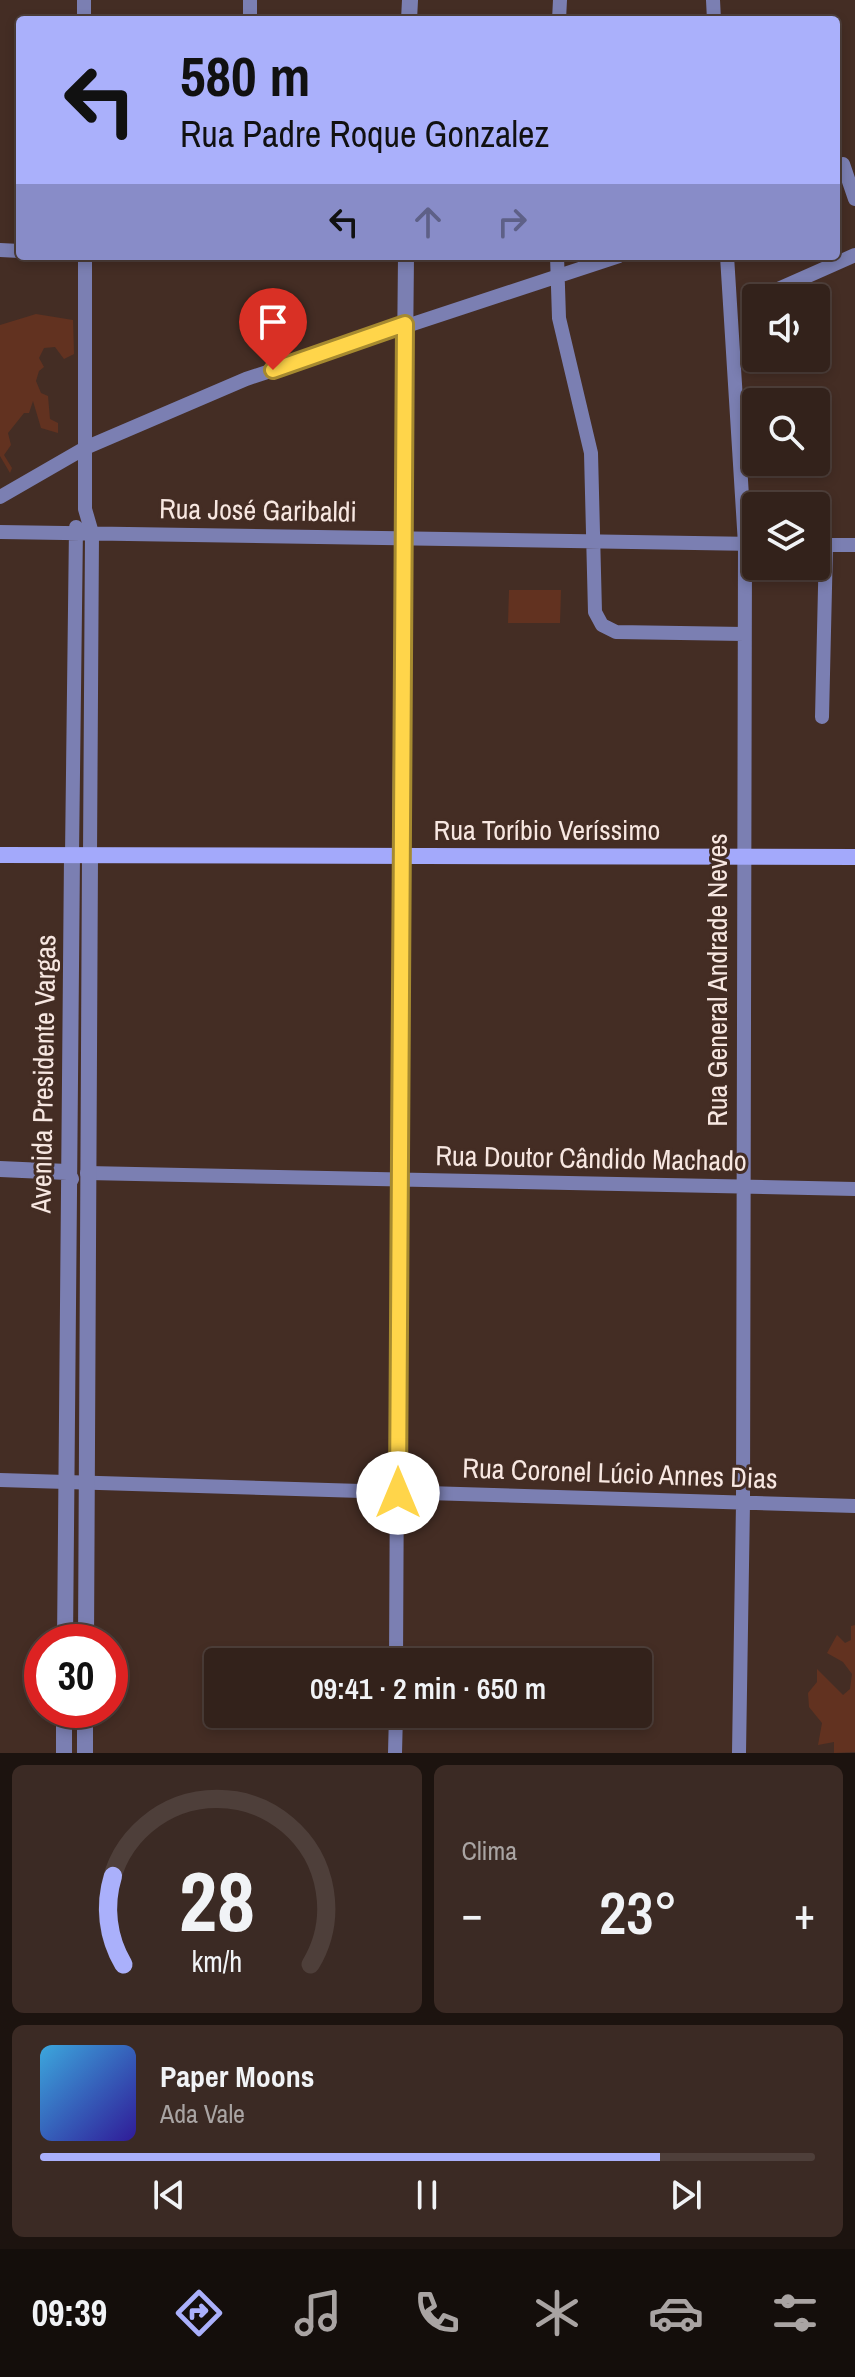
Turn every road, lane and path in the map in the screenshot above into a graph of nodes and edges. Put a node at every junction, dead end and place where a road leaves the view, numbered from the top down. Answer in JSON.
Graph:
{"nodes":[{"id":1,"x":843,"y":164,"type":"dead end"},
{"id":2,"x":855,"y":199,"type":"edge"},
{"id":3,"x":855,"y":255,"type":"edge"},
{"id":4,"x":85,"y":260,"type":"edge"},
{"id":5,"x":406,"y":260,"type":"edge"},
{"id":6,"x":557,"y":260,"type":"edge"},
{"id":7,"x":606,"y":260,"type":"edge"},
{"id":8,"x":727,"y":260,"type":"edge"},
{"id":9,"x":556,"y":276,"type":"junction"},
{"id":10,"x":789,"y":284,"type":"edge"},
{"id":11,"x":742,"y":305,"type":"edge"},
{"id":12,"x":731,"y":310,"type":"junction"},
{"id":13,"x":405,"y":324,"type":"junction"},
{"id":14,"x":85,"y":448,"type":"junction"},
{"id":15,"x":746,"y":492,"type":"edge"},
{"id":16,"x":0,"y":497,"type":"edge"},
{"id":17,"x":85,"y":509,"type":"junction"},
{"id":18,"x":0,"y":532,"type":"edge"},
{"id":19,"x":73,"y":533,"type":"junction"},
{"id":20,"x":92,"y":533,"type":"junction"},
{"id":21,"x":403,"y":539,"type":"junction"},
{"id":22,"x":592,"y":540,"type":"junction"},
{"id":23,"x":742,"y":544,"type":"edge"},
{"id":24,"x":830,"y":545,"type":"edge"},
{"id":25,"x":855,"y":545,"type":"edge"},
{"id":26,"x":748,"y":580,"type":"edge"},
{"id":27,"x":821,"y":580,"type":"edge"},
{"id":28,"x":744,"y":634,"type":"junction"},
{"id":29,"x":822,"y":717,"type":"dead end"},
{"id":30,"x":0,"y":855,"type":"edge"},
{"id":31,"x":72,"y":855,"type":"junction"},
{"id":32,"x":90,"y":855,"type":"junction"},
{"id":33,"x":743,"y":855,"type":"junction"},
{"id":34,"x":400,"y":856,"type":"junction"},
{"id":35,"x":855,"y":857,"type":"edge"},
{"id":36,"x":0,"y":1169,"type":"edge"},
{"id":37,"x":67,"y":1172,"type":"junction"},
{"id":38,"x":87,"y":1173,"type":"junction"},
{"id":39,"x":399,"y":1182,"type":"junction"},
{"id":40,"x":742,"y":1185,"type":"junction"},
{"id":41,"x":855,"y":1189,"type":"edge"},
{"id":42,"x":0,"y":1480,"type":"edge"},
{"id":43,"x":67,"y":1482,"type":"junction"},
{"id":44,"x":88,"y":1482,"type":"junction"},
{"id":45,"x":398,"y":1493,"type":"junction"},
{"id":46,"x":743,"y":1503,"type":"junction"},
{"id":47,"x":855,"y":1506,"type":"edge"},
{"id":48,"x":66,"y":1560,"type":"junction"},
{"id":49,"x":87,"y":1561,"type":"junction"},
{"id":50,"x":65,"y":1624,"type":"edge"},
{"id":51,"x":86,"y":1624,"type":"edge"},
{"id":52,"x":396,"y":1648,"type":"edge"},
{"id":53,"x":64,"y":1728,"type":"edge"},
{"id":54,"x":85,"y":1728,"type":"edge"},
{"id":55,"x":396,"y":1728,"type":"edge"},
{"id":56,"x":64,"y":1753,"type":"edge"},
{"id":57,"x":85,"y":1753,"type":"edge"},
{"id":58,"x":395,"y":1753,"type":"edge"},
{"id":59,"x":739,"y":1753,"type":"edge"}],
"edges":[{"from":1,"to":2,"type":"street"},
{"from":3,"to":10,"type":"street"},
{"from":4,"to":14,"type":"street","name":"Avenida Presidente Vargas"},
{"from":5,"to":13,"type":"street"},
{"from":6,"to":9,"type":"street"},
{"from":7,"to":9,"type":"street"},
{"from":8,"to":12,"type":"street","name":"Rua General Andrade Neves"},
{"from":9,"to":13,"type":"street"},
{"from":9,"to":22,"type":"street"},
{"from":11,"to":12,"type":"street"},
{"from":12,"to":15,"type":"street","name":"Rua General Andrade Neves"},
{"from":13,"to":14,"type":"street"},
{"from":13,"to":21,"type":"street"},
{"from":14,"to":16,"type":"street"},
{"from":14,"to":17,"type":"street","name":"Avenida Presidente Vargas"},
{"from":17,"to":19,"type":"street","name":"Avenida Presidente Vargas"},
{"from":17,"to":20,"type":"street","name":"Avenida Presidente Vargas"},
{"from":18,"to":19,"type":"street","name":"Rua José Garibaldi"},
{"from":19,"to":20,"type":"street","name":"Rua José Garibaldi"},
{"from":19,"to":31,"type":"street","name":"Avenida Presidente Vargas"},
{"from":20,"to":21,"type":"street","name":"Rua José Garibaldi"},
{"from":20,"to":32,"type":"street","name":"Avenida Presidente Vargas"},
{"from":21,"to":22,"type":"street","name":"Rua José Garibaldi"},
{"from":21,"to":34,"type":"street"},
{"from":22,"to":23,"type":"street","name":"Rua José Garibaldi"},
{"from":22,"to":28,"type":"street"},
{"from":24,"to":25,"type":"street"},
{"from":26,"to":28,"type":"street","name":"Rua General Andrade Neves"},
{"from":27,"to":29,"type":"street"},
{"from":28,"to":33,"type":"street","name":"Rua General Andrade Neves"},
{"from":30,"to":31,"type":"main road","name":"Rua Toríbio Veríssimo"},
{"from":31,"to":32,"type":"main road","name":"Rua Toríbio Veríssimo"},
{"from":31,"to":37,"type":"street","name":"Avenida Presidente Vargas"},
{"from":32,"to":34,"type":"main road","name":"Rua Toríbio Veríssimo"},
{"from":32,"to":38,"type":"street","name":"Avenida Presidente Vargas"},
{"from":33,"to":34,"type":"main road","name":"Rua Toríbio Veríssimo"},
{"from":33,"to":35,"type":"main road","name":"Rua Toríbio Veríssimo"},
{"from":33,"to":40,"type":"street","name":"Rua General Andrade Neves"},
{"from":34,"to":39,"type":"street"},
{"from":36,"to":37,"type":"street","name":"Rua Doutor Cândido Machado"},
{"from":37,"to":38,"type":"street","name":"Rua Doutor Cândido Machado"},
{"from":37,"to":43,"type":"street","name":"Avenida Presidente Vargas"},
{"from":38,"to":39,"type":"street","name":"Rua Doutor Cândido Machado"},
{"from":38,"to":44,"type":"street","name":"Avenida Presidente Vargas"},
{"from":39,"to":40,"type":"street","name":"Rua Doutor Cândido Machado"},
{"from":39,"to":45,"type":"street"},
{"from":40,"to":41,"type":"street","name":"Rua Doutor Cândido Machado"},
{"from":40,"to":46,"type":"street","name":"Rua General Andrade Neves"},
{"from":42,"to":43,"type":"street","name":"Rua Coronel Lúcio Annes Dias"},
{"from":43,"to":44,"type":"street","name":"Rua Coronel Lúcio Annes Dias"},
{"from":43,"to":48,"type":"street","name":"Avenida Presidente Vargas"},
{"from":44,"to":45,"type":"street","name":"Rua Coronel Lúcio Annes Dias"},
{"from":44,"to":49,"type":"street","name":"Avenida Presidente Vargas"},
{"from":45,"to":46,"type":"street","name":"Rua Coronel Lúcio Annes Dias"},
{"from":45,"to":52,"type":"street"},
{"from":46,"to":47,"type":"street","name":"Rua Coronel Lúcio Annes Dias"},
{"from":46,"to":59,"type":"street","name":"Rua General Andrade Neves"},
{"from":48,"to":49,"type":"street"},
{"from":48,"to":50,"type":"street","name":"Avenida Presidente Vargas"},
{"from":49,"to":51,"type":"street","name":"Avenida Presidente Vargas"},
{"from":53,"to":56,"type":"street"},
{"from":54,"to":57,"type":"street"},
{"from":55,"to":58,"type":"street"}]}
